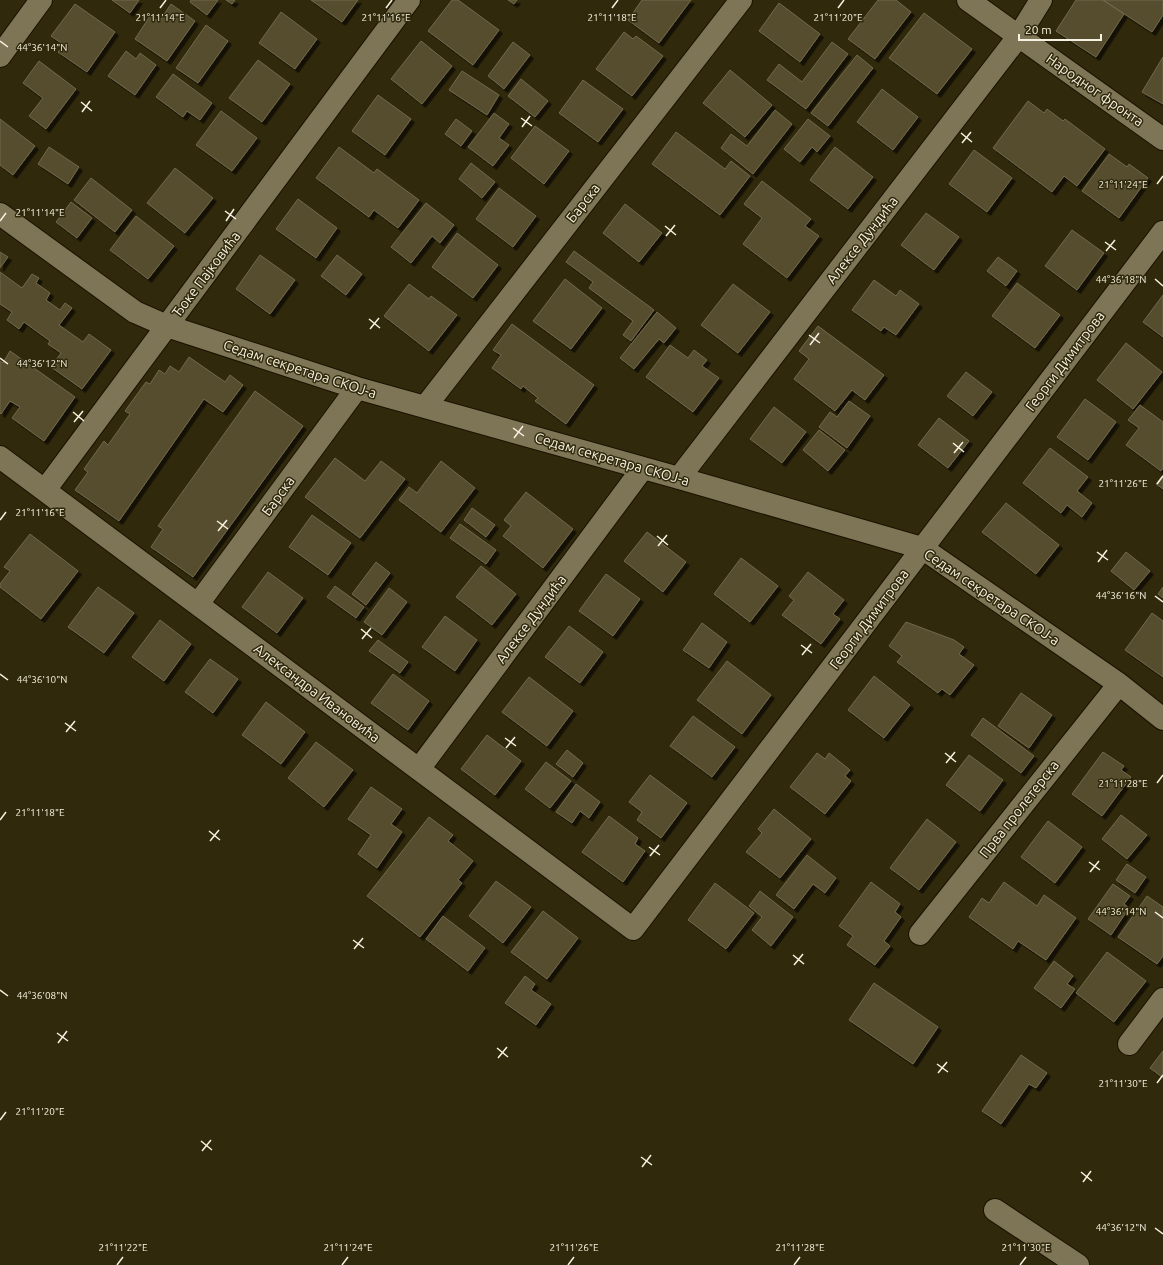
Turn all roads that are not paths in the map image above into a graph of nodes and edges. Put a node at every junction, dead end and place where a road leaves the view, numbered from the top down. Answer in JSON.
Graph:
{"nodes":[{"id":1,"x":41,"y":0,"type":"edge"},
{"id":2,"x":409,"y":0,"type":"edge"},
{"id":3,"x":742,"y":0,"type":"edge"},
{"id":4,"x":968,"y":0,"type":"edge"},
{"id":5,"x":1041,"y":0,"type":"edge"},
{"id":6,"x":1018,"y":37,"type":"junction"},
{"id":7,"x":0,"y":56,"type":"edge"},
{"id":8,"x":1163,"y":139,"type":"edge"},
{"id":9,"x":0,"y":214,"type":"edge"},
{"id":10,"x":1163,"y":232,"type":"edge"},
{"id":11,"x":167,"y":326,"type":"junction"},
{"id":12,"x":357,"y":388,"type":"junction"},
{"id":13,"x":425,"y":407,"type":"junction"},
{"id":14,"x":0,"y":457,"type":"edge"},
{"id":15,"x":643,"y":468,"type":"junction"},
{"id":16,"x":679,"y":478,"type":"junction"},
{"id":17,"x":46,"y":490,"type":"junction"},
{"id":18,"x":922,"y":548,"type":"junction"},
{"id":19,"x":198,"y":604,"type":"junction"},
{"id":20,"x":1118,"y":684,"type":"junction"},
{"id":21,"x":1163,"y":719,"type":"edge"},
{"id":22,"x":420,"y":769,"type":"junction"},
{"id":23,"x":633,"y":929,"type":"joint"},
{"id":24,"x":920,"y":934,"type":"dead end"},
{"id":25,"x":1163,"y":999,"type":"edge"},
{"id":26,"x":1129,"y":1044,"type":"dead end"},
{"id":27,"x":995,"y":1210,"type":"dead end"},
{"id":28,"x":1078,"y":1265,"type":"edge"}],
"edges":[{"from":1,"to":7,"type":"street"},
{"from":2,"to":11,"type":"street","name":"Ђоке Пајковића"},
{"from":3,"to":13,"type":"street","name":"Барска"},
{"from":4,"to":6,"type":"street","name":"Народног фронта"},
{"from":5,"to":6,"type":"street","name":"Алексе Дундића"},
{"from":6,"to":8,"type":"street","name":"Народног фронта"},
{"from":6,"to":16,"type":"street","name":"Алексе Дундића"},
{"from":9,"to":11,"type":"street","name":"Седам секретара СКОЈ-а"},
{"from":10,"to":18,"type":"street","name":"Георги Димитрова"},
{"from":11,"to":12,"type":"street","name":"Седам секретара СКОЈ-а"},
{"from":11,"to":17,"type":"street","name":"Ђоке Пајковића"},
{"from":12,"to":13,"type":"street","name":"Седам секретара СКОЈ-а"},
{"from":12,"to":19,"type":"street","name":"Барска"},
{"from":13,"to":15,"type":"street","name":"Седам секретара СКОЈ-а"},
{"from":14,"to":17,"type":"street","name":"Александра Ивановића"},
{"from":15,"to":16,"type":"street","name":"Седам секретара СКОЈ-а"},
{"from":15,"to":22,"type":"street","name":"Алексе Дундића"},
{"from":16,"to":18,"type":"street","name":"Седам секретара СКОЈ-а"},
{"from":17,"to":19,"type":"street","name":"Александра Ивановића"},
{"from":18,"to":20,"type":"street","name":"Седам секретара СКОЈ-а"},
{"from":18,"to":23,"type":"street","name":"Георги Димитрова"},
{"from":19,"to":22,"type":"street","name":"Александра Ивановића"},
{"from":20,"to":21,"type":"street","name":"Седам секретара СКОЈ-а"},
{"from":20,"to":24,"type":"street","name":"Прва пролетерска"},
{"from":22,"to":23,"type":"street","name":"Александра Ивановића"},
{"from":25,"to":26,"type":"street"},
{"from":27,"to":28,"type":"street"}]}
